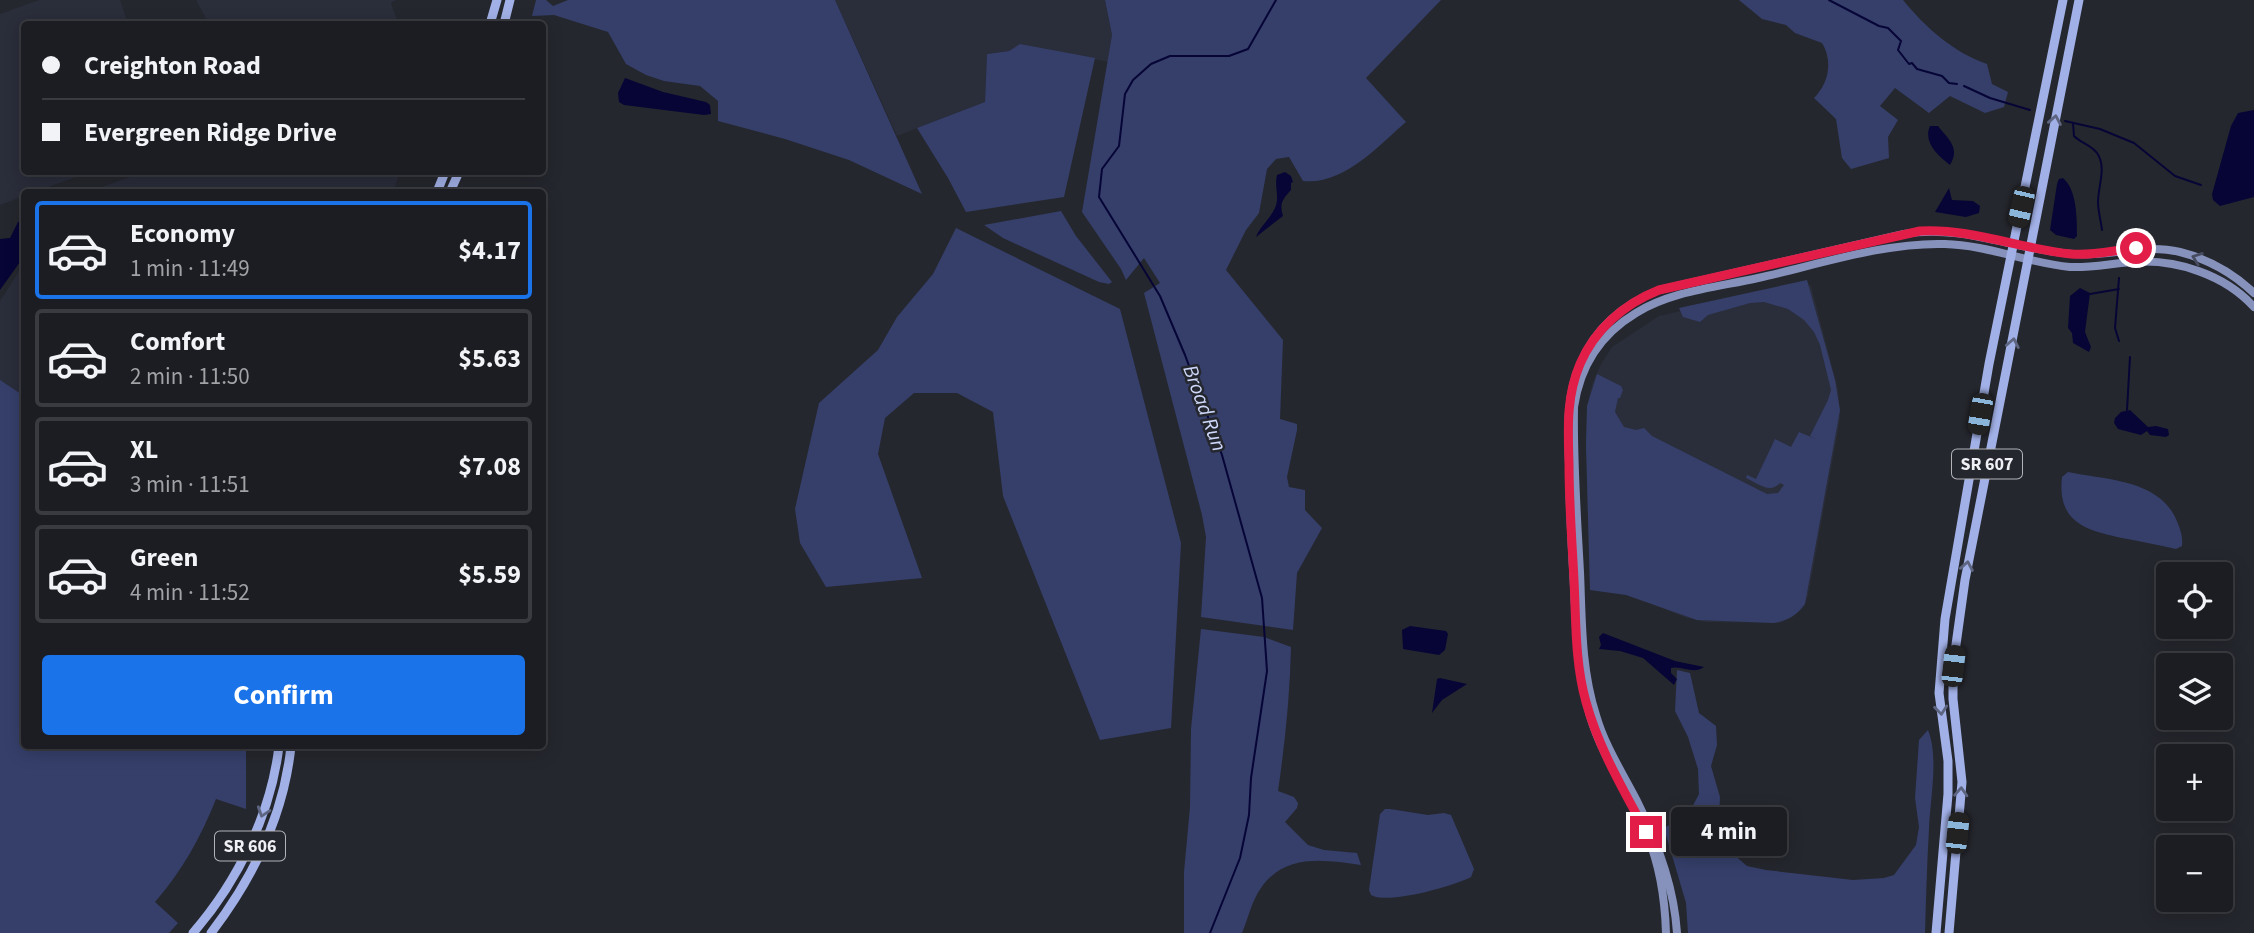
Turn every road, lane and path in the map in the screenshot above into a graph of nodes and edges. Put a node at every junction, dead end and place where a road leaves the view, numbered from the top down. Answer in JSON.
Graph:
{"nodes":[{"id":1,"x":496,"y":0,"type":"edge"},
{"id":2,"x":510,"y":0,"type":"edge"},
{"id":3,"x":2063,"y":0,"type":"edge"},
{"id":4,"x":2079,"y":0,"type":"edge"},
{"id":5,"x":492,"y":21,"type":"edge"},
{"id":6,"x":505,"y":21,"type":"edge"},
{"id":7,"x":2013,"y":243,"type":"junction"},
{"id":8,"x":2032,"y":247,"type":"junction"},
{"id":9,"x":2010,"y":256,"type":"junction"},
{"id":10,"x":2029,"y":260,"type":"junction"},
{"id":11,"x":2254,"y":293,"type":"edge"},
{"id":12,"x":2254,"y":307,"type":"edge"},
{"id":13,"x":278,"y":749,"type":"edge"},
{"id":14,"x":291,"y":749,"type":"edge"},
{"id":15,"x":193,"y":933,"type":"edge"},
{"id":16,"x":211,"y":933,"type":"edge"},
{"id":17,"x":1666,"y":933,"type":"edge"},
{"id":18,"x":1677,"y":933,"type":"edge"},
{"id":19,"x":1936,"y":933,"type":"edge"},
{"id":20,"x":1949,"y":933,"type":"edge"}],
"edges":[{"from":1,"to":5,"type":"main road"},
{"from":2,"to":6,"type":"main road"},
{"from":3,"to":7,"type":"main road","number":"SR 607"},
{"from":8,"to":4,"type":"main road","number":"SR 607","one_way":true},
{"from":7,"to":8,"type":"street"},
{"from":7,"to":9,"type":"main road","number":"SR 607"},
{"from":7,"to":17,"type":"street"},
{"from":8,"to":10,"type":"main road","number":"SR 607"},
{"from":11,"to":8,"type":"street","one_way":true},
{"from":9,"to":10,"type":"street"},
{"from":9,"to":18,"type":"street"},
{"from":9,"to":19,"type":"main road","number":"SR 607","one_way":true},
{"from":10,"to":12,"type":"street"},
{"from":20,"to":10,"type":"main road","number":"SR 607","one_way":true},
{"from":13,"to":15,"type":"main road","number":"SR 606","one_way":true},
{"from":14,"to":16,"type":"main road","number":"SR 606"}]}
